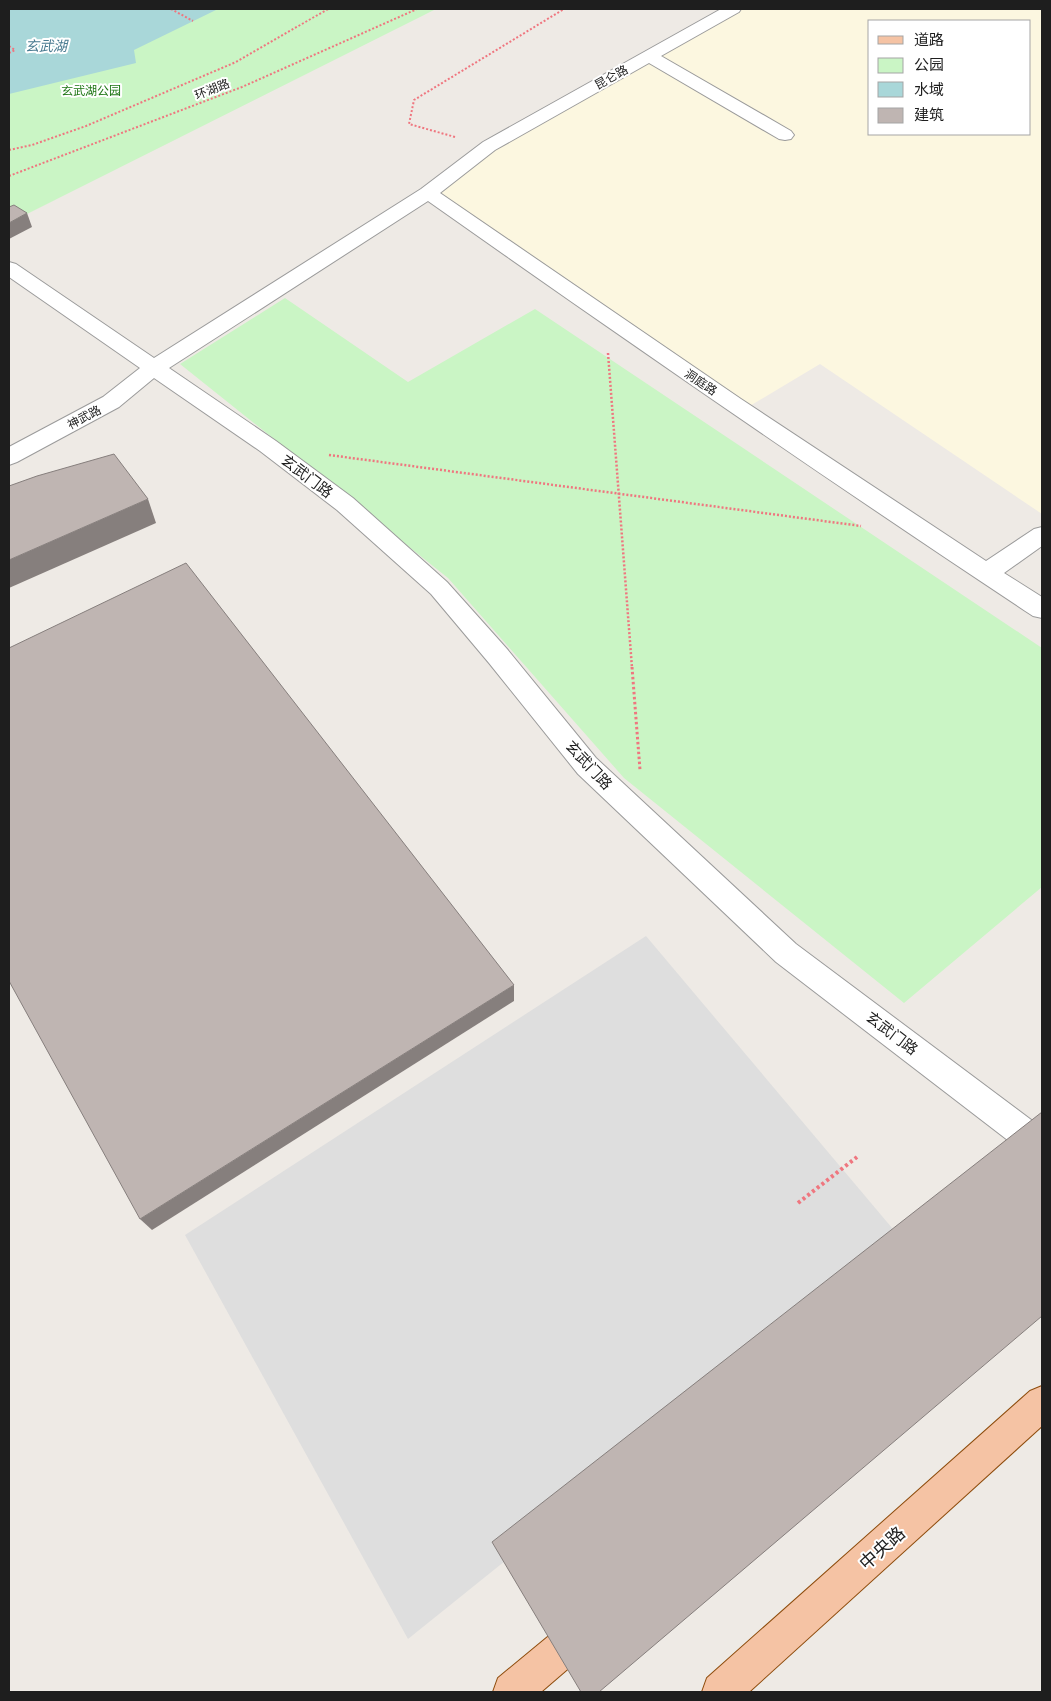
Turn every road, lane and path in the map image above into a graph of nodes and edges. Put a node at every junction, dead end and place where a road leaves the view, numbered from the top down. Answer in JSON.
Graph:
{"nodes":[{"id":1,"x":172,"y":9,"type":"edge"},
{"id":2,"x":328,"y":9,"type":"edge"},
{"id":3,"x":417,"y":9,"type":"edge"},
{"id":4,"x":564,"y":9,"type":"edge"},
{"id":5,"x":733,"y":9,"type":"edge"},
{"id":6,"x":193,"y":21,"type":"dead end"},
{"id":7,"x":9,"y":46,"type":"edge"},
{"id":8,"x":9,"y":53,"type":"edge"},
{"id":9,"x":649,"y":56,"type":"junction"},
{"id":10,"x":785,"y":136,"type":"dead end"},
{"id":11,"x":489,"y":146,"type":"junction"},
{"id":12,"x":9,"y":150,"type":"edge"},
{"id":13,"x":9,"y":176,"type":"edge"},
{"id":14,"x":428,"y":193,"type":"junction"},
{"id":15,"x":9,"y":268,"type":"edge"},
{"id":16,"x":605,"y":316,"type":"junction"},
{"id":17,"x":153,"y":368,"type":"junction"},
{"id":18,"x":326,"y":454,"type":"dead end"},
{"id":19,"x":9,"y":457,"type":"edge"},
{"id":20,"x":619,"y":494,"type":"junction"},
{"id":21,"x":866,"y":527,"type":"dead end"},
{"id":22,"x":1042,"y":535,"type":"edge"},
{"id":23,"x":986,"y":573,"type":"junction"},
{"id":24,"x":1042,"y":609,"type":"edge"},
{"id":25,"x":644,"y":820,"type":"junction"},
{"id":26,"x":1042,"y":1147,"type":"edge"},
{"id":27,"x":857,"y":1158,"type":"dead end"},
{"id":28,"x":798,"y":1202,"type":"dead end"},
{"id":29,"x":1042,"y":1403,"type":"edge"},
{"id":30,"x":610,"y":1609,"type":"edge"},
{"id":31,"x":512,"y":1692,"type":"edge"},
{"id":32,"x":721,"y":1692,"type":"edge"}],
"edges":[{"from":1,"to":6,"type":"path"},
{"from":2,"to":12,"type":"path"},
{"from":3,"to":13,"type":"path","name":"环湖路"},
{"from":4,"to":11,"type":"path"},
{"from":5,"to":9,"type":"street","name":"昆仑路"},
{"from":7,"to":8,"type":"path"},
{"from":9,"to":10,"type":"street"},
{"from":9,"to":11,"type":"street","name":"昆仑路"},
{"from":11,"to":14,"type":"street"},
{"from":14,"to":16,"type":"street","name":"洞庭路"},
{"from":14,"to":17,"type":"street","name":"神武路"},
{"from":15,"to":17,"type":"street","name":"玄武门路"},
{"from":16,"to":20,"type":"path"},
{"from":16,"to":23,"type":"street","name":"洞庭路"},
{"from":17,"to":19,"type":"street","name":"神武路"},
{"from":17,"to":25,"type":"street","name":"玄武门路"},
{"from":18,"to":20,"type":"path"},
{"from":20,"to":21,"type":"path"},
{"from":20,"to":25,"type":"path"},
{"from":22,"to":23,"type":"street"},
{"from":23,"to":24,"type":"street","name":"洞庭路"},
{"from":25,"to":26,"type":"street","name":"玄武门路"},
{"from":27,"to":28,"type":"path"},
{"from":29,"to":32,"type":"main road","name":"中央路"},
{"from":30,"to":31,"type":"main road"}]}
